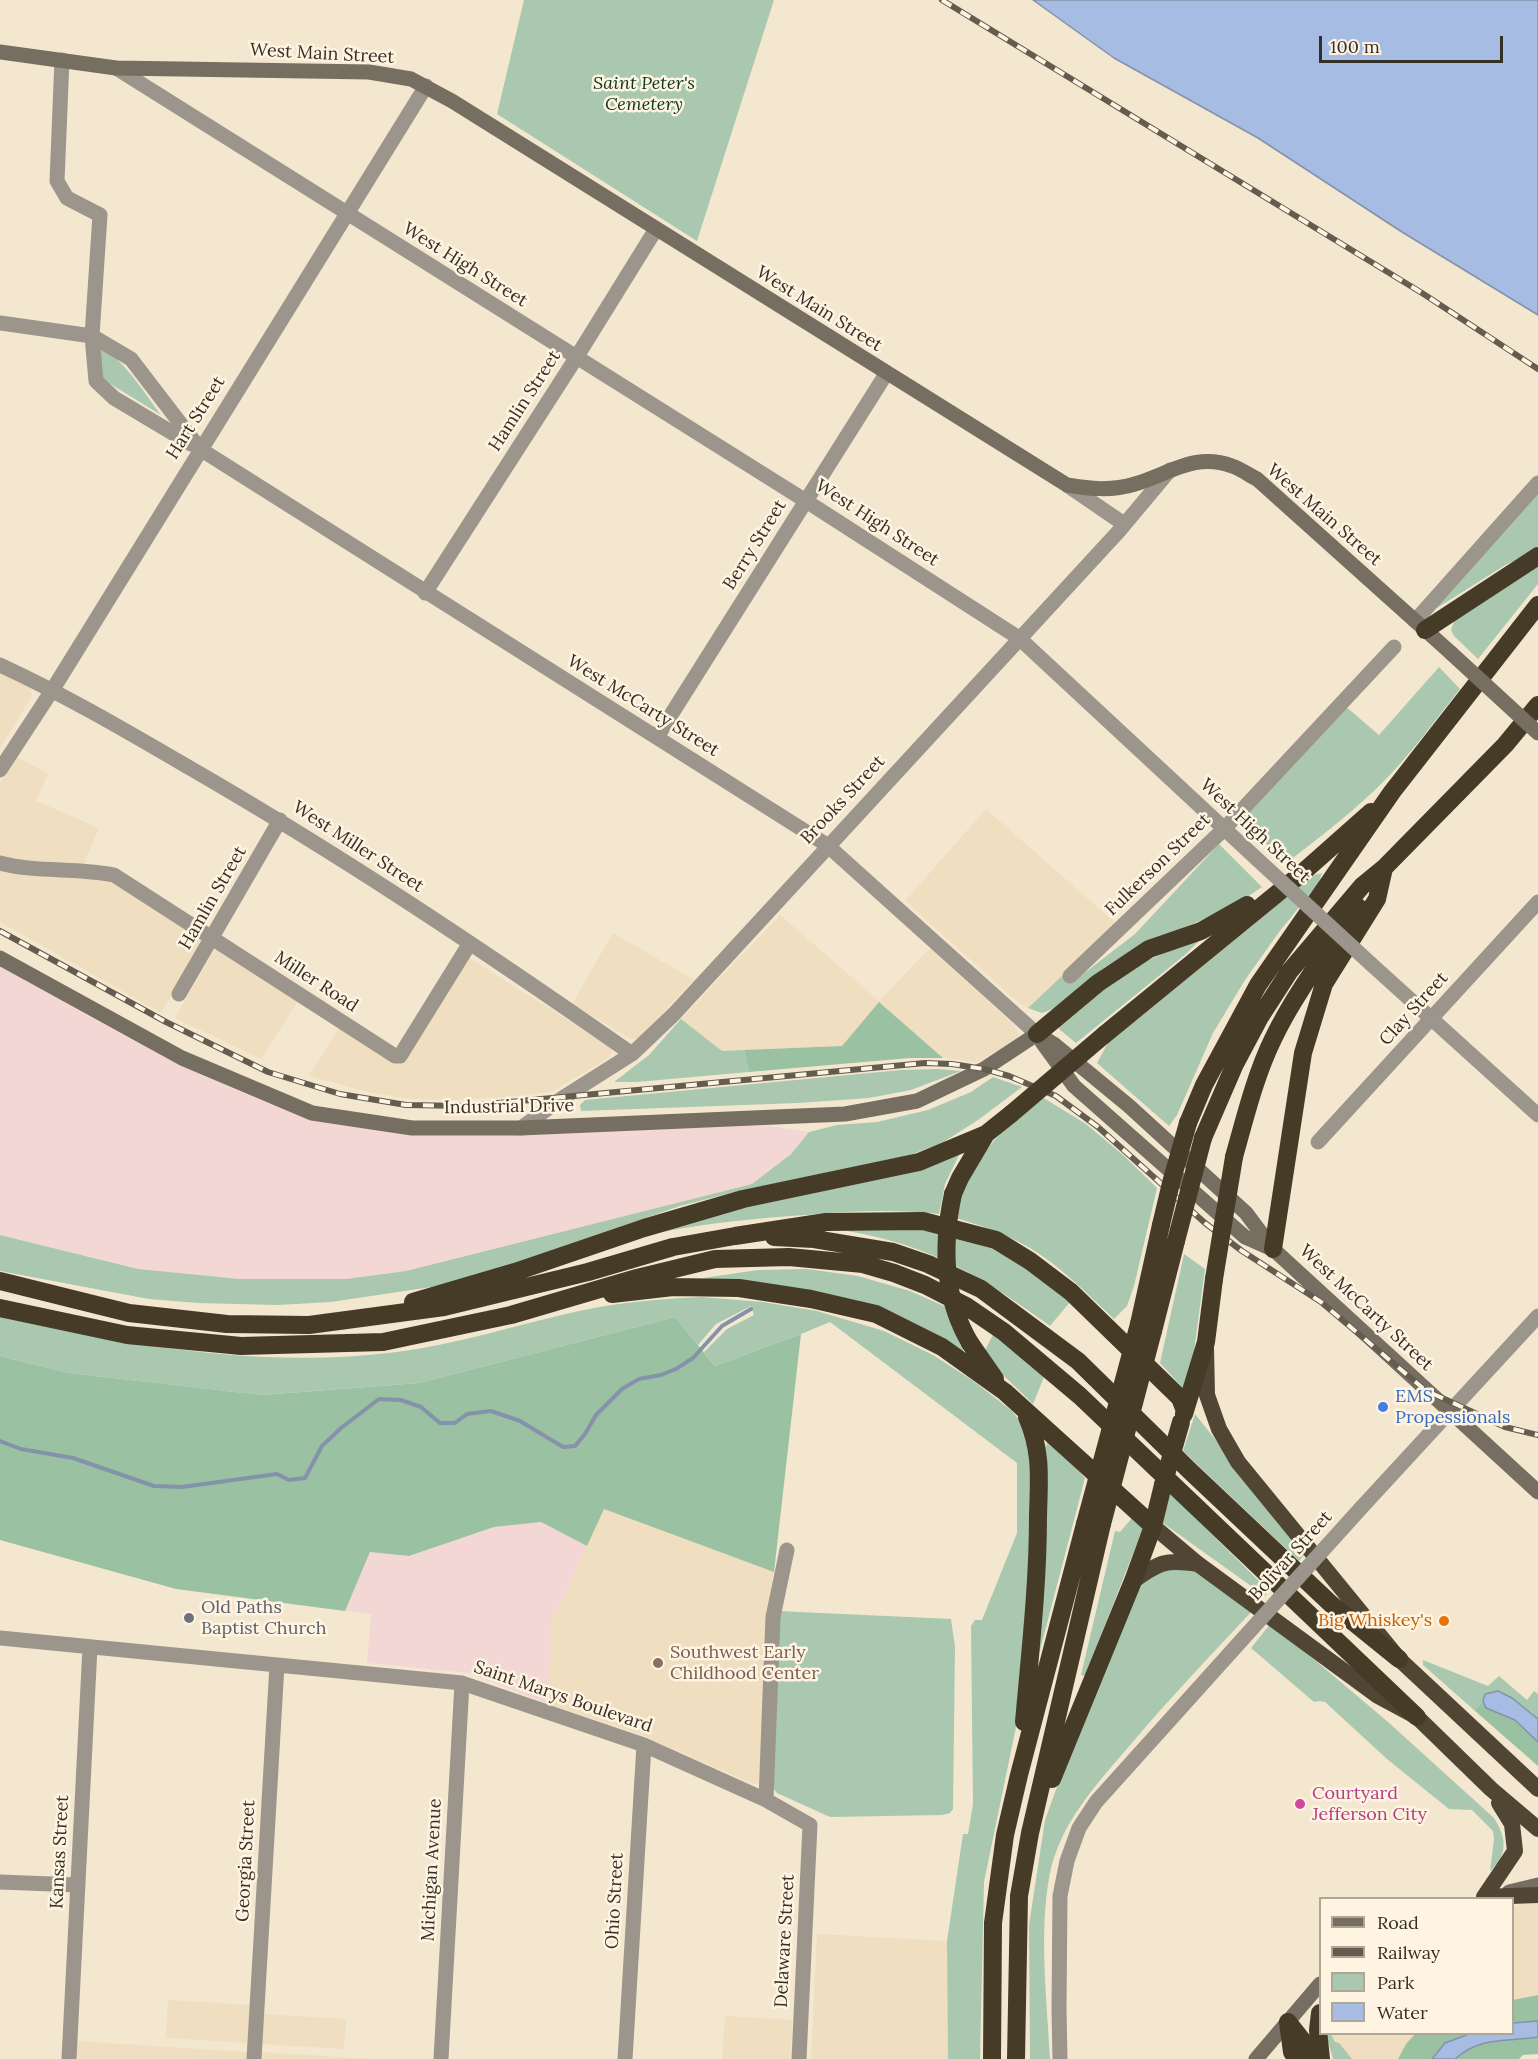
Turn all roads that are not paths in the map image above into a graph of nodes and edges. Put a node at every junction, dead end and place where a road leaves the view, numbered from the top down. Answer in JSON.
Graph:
{"nodes":[{"id":1,"x":0,"y":52,"type":"edge"},
{"id":2,"x":62,"y":60,"type":"junction"},
{"id":3,"x":116,"y":68,"type":"junction"},
{"id":4,"x":426,"y":86,"type":"junction"},
{"id":5,"x":345,"y":214,"type":"junction"},
{"id":6,"x":656,"y":229,"type":"junction"},
{"id":7,"x":0,"y":323,"type":"edge"},
{"id":8,"x":92,"y":336,"type":"junction"},
{"id":9,"x":576,"y":358,"type":"junction"},
{"id":10,"x":886,"y":374,"type":"junction"},
{"id":11,"x":200,"y":450,"type":"junction"},
{"id":12,"x":1170,"y":470,"type":"junction"},
{"id":13,"x":1538,"y":483,"type":"edge"},
{"id":14,"x":1067,"y":485,"type":"junction"},
{"id":15,"x":806,"y":501,"type":"junction"},
{"id":16,"x":1124,"y":524,"type":"junction"},
{"id":17,"x":1538,"y":556,"type":"edge"},
{"id":18,"x":425,"y":593,"type":"junction"},
{"id":19,"x":1538,"y":605,"type":"edge"},
{"id":20,"x":1420,"y":626,"type":"junction"},
{"id":21,"x":1018,"y":638,"type":"junction"},
{"id":22,"x":1394,"y":647,"type":"dead end"},
{"id":23,"x":0,"y":665,"type":"edge"},
{"id":24,"x":52,"y":689,"type":"junction"},
{"id":25,"x":1538,"y":705,"type":"edge"},
{"id":26,"x":1538,"y":733,"type":"edge"},
{"id":27,"x":657,"y":737,"type":"junction"},
{"id":28,"x":0,"y":770,"type":"edge"},
{"id":29,"x":1392,"y":792,"type":"junction"},
{"id":30,"x":280,"y":820,"type":"junction"},
{"id":31,"x":1224,"y":829,"type":"junction"},
{"id":32,"x":827,"y":845,"type":"junction"},
{"id":33,"x":0,"y":863,"type":"edge"},
{"id":34,"x":1384,"y":868,"type":"junction"},
{"id":35,"x":1301,"y":874,"type":"junction"},
{"id":36,"x":1538,"y":902,"type":"edge"},
{"id":37,"x":213,"y":939,"type":"junction"},
{"id":38,"x":470,"y":943,"type":"junction"},
{"id":39,"x":0,"y":958,"type":"edge"},
{"id":40,"x":1070,"y":976,"type":"dead end"},
{"id":41,"x":179,"y":994,"type":"dead end"},
{"id":42,"x":1431,"y":1018,"type":"junction"},
{"id":43,"x":1037,"y":1034,"type":"junction"},
{"id":44,"x":632,"y":1054,"type":"junction"},
{"id":45,"x":1538,"y":1115,"type":"edge"},
{"id":46,"x":521,"y":1128,"type":"junction"},
{"id":47,"x":986,"y":1134,"type":"junction"},
{"id":48,"x":1318,"y":1142,"type":"dead end"},
{"id":49,"x":735,"y":1236,"type":"junction"},
{"id":50,"x":1273,"y":1249,"type":"junction"},
{"id":51,"x":0,"y":1281,"type":"edge"},
{"id":52,"x":566,"y":1299,"type":"junction"},
{"id":53,"x":0,"y":1308,"type":"edge"},
{"id":54,"x":1538,"y":1316,"type":"edge"},
{"id":55,"x":336,"y":1322,"type":"junction"},
{"id":56,"x":1146,"y":1328,"type":"junction"},
{"id":57,"x":1206,"y":1342,"type":"junction"},
{"id":58,"x":1005,"y":1392,"type":"junction"},
{"id":59,"x":1024,"y":1410,"type":"junction"},
{"id":60,"x":1450,"y":1413,"type":"junction"},
{"id":61,"x":1183,"y":1416,"type":"junction"},
{"id":62,"x":1538,"y":1492,"type":"edge"},
{"id":63,"x":1094,"y":1524,"type":"junction"},
{"id":64,"x":1153,"y":1526,"type":"junction"},
{"id":65,"x":787,"y":1550,"type":"dead end"},
{"id":66,"x":1198,"y":1564,"type":"junction"},
{"id":67,"x":1133,"y":1581,"type":"junction"},
{"id":68,"x":0,"y":1638,"type":"edge"},
{"id":69,"x":90,"y":1647,"type":"junction"},
{"id":70,"x":1399,"y":1659,"type":"junction"},
{"id":71,"x":277,"y":1665,"type":"junction"},
{"id":72,"x":462,"y":1683,"type":"junction"},
{"id":73,"x":1417,"y":1717,"type":"junction"},
{"id":74,"x":644,"y":1745,"type":"junction"},
{"id":75,"x":1018,"y":1775,"type":"junction"},
{"id":76,"x":1491,"y":1789,"type":"junction"},
{"id":77,"x":1538,"y":1789,"type":"edge"},
{"id":78,"x":766,"y":1800,"type":"junction"},
{"id":79,"x":810,"y":1825,"type":"joint"},
{"id":80,"x":1538,"y":1829,"type":"edge"},
{"id":81,"x":1029,"y":1833,"type":"junction"},
{"id":82,"x":0,"y":1882,"type":"edge"},
{"id":83,"x":78,"y":1885,"type":"junction"},
{"id":84,"x":1538,"y":1885,"type":"edge"},
{"id":85,"x":1538,"y":1894,"type":"edge"},
{"id":86,"x":1483,"y":1897,"type":"edge"},
{"id":87,"x":1486,"y":1897,"type":"edge"},
{"id":88,"x":1496,"y":1897,"type":"edge"},
{"id":89,"x":1319,"y":1985,"type":"edge"},
{"id":90,"x":1288,"y":2022,"type":"junction"},
{"id":91,"x":1319,"y":2022,"type":"edge"},
{"id":92,"x":69,"y":2059,"type":"edge"},
{"id":93,"x":255,"y":2059,"type":"edge"},
{"id":94,"x":441,"y":2059,"type":"edge"},
{"id":95,"x":625,"y":2059,"type":"edge"},
{"id":96,"x":799,"y":2059,"type":"edge"},
{"id":97,"x":992,"y":2059,"type":"edge"},
{"id":98,"x":1016,"y":2059,"type":"edge"},
{"id":99,"x":1060,"y":2059,"type":"edge"},
{"id":100,"x":1256,"y":2059,"type":"edge"},
{"id":101,"x":1297,"y":2059,"type":"edge"},
{"id":102,"x":1319,"y":2059,"type":"edge"}],
"edges":[{"from":1,"to":2,"type":"main road","name":"West Main Street"},
{"from":2,"to":3,"type":"main road","name":"West Main Street"},
{"from":2,"to":8,"type":"street"},
{"from":3,"to":4,"type":"main road","name":"West Main Street"},
{"from":3,"to":5,"type":"street","name":"West High Street"},
{"from":4,"to":5,"type":"street","name":"Hart Street"},
{"from":4,"to":6,"type":"main road","name":"West Main Street"},
{"from":5,"to":9,"type":"street","name":"West High Street"},
{"from":5,"to":11,"type":"street","name":"Hart Street"},
{"from":6,"to":9,"type":"street","name":"Hamlin Street"},
{"from":6,"to":10,"type":"main road","name":"West Main Street"},
{"from":7,"to":8,"type":"street","name":"West McCarty Street"},
{"from":8,"to":11,"type":"street","name":"West McCarty Street"},
{"from":8,"to":11,"type":"street","name":"West McCarty Street"},
{"from":9,"to":15,"type":"street","name":"West High Street"},
{"from":9,"to":18,"type":"street","name":"Hamlin Street"},
{"from":10,"to":14,"type":"main road","name":"West Main Street"},
{"from":10,"to":15,"type":"street","name":"Berry Street"},
{"from":11,"to":18,"type":"street","name":"West McCarty Street"},
{"from":11,"to":24,"type":"street","name":"Hart Street"},
{"from":12,"to":14,"type":"main road","name":"West Main Street"},
{"from":12,"to":16,"type":"street","name":"Brooks Street"},
{"from":12,"to":20,"type":"main road","name":"West Main Street"},
{"from":13,"to":20,"type":"street"},
{"from":14,"to":16,"type":"street"},
{"from":15,"to":21,"type":"street","name":"West High Street"},
{"from":15,"to":27,"type":"street","name":"Berry Street"},
{"from":16,"to":21,"type":"street","name":"Brooks Street"},
{"from":17,"to":20,"type":"highway"},
{"from":18,"to":27,"type":"street","name":"West McCarty Street"},
{"from":19,"to":29,"type":"highway"},
{"from":20,"to":26,"type":"main road","name":"West Main Street","bridge":true},
{"from":21,"to":31,"type":"street","name":"West High Street"},
{"from":21,"to":32,"type":"street","name":"Brooks Street"},
{"from":22,"to":31,"type":"street","name":"Fulkerson Street"},
{"from":23,"to":24,"type":"street","name":"West Miller Street"},
{"from":24,"to":28,"type":"street","name":"Hart Street"},
{"from":24,"to":30,"type":"street","name":"West Miller Street"},
{"from":25,"to":34,"type":"highway"},
{"from":27,"to":32,"type":"street","name":"West McCarty Street"},
{"from":29,"to":35,"type":"highway"},
{"from":29,"to":56,"type":"highway","bridge":true},
{"from":30,"to":37,"type":"street","name":"Hamlin Street"},
{"from":30,"to":38,"type":"street","name":"West Miller Street"},
{"from":31,"to":40,"type":"street","name":"Fulkerson Street"},
{"from":31,"to":42,"type":"street","name":"West High Street","bridge":true},
{"from":32,"to":43,"type":"street","name":"West McCarty Street"},
{"from":32,"to":44,"type":"street","name":"Brooks Street"},
{"from":33,"to":37,"type":"street"},
{"from":34,"to":50,"type":"highway"},
{"from":34,"to":56,"type":"highway","bridge":true},
{"from":34,"to":57,"type":"highway","bridge":true},
{"from":35,"to":43,"type":"highway"},
{"from":35,"to":47,"type":"highway","bridge":true},
{"from":36,"to":42,"type":"street","name":"Clay Street"},
{"from":37,"to":38,"type":"street","name":"Miller Road"},
{"from":37,"to":41,"type":"street","name":"Hamlin Street"},
{"from":38,"to":44,"type":"street","name":"West Miller Street"},
{"from":39,"to":46,"type":"main road","name":"Industrial Drive"},
{"from":42,"to":45,"type":"street","name":"West High Street"},
{"from":42,"to":48,"type":"street","name":"Clay Street"},
{"from":43,"to":46,"type":"main road","name":"Industrial Drive"},
{"from":43,"to":50,"type":"main road","name":"West McCarty Street"},
{"from":43,"to":50,"type":"main road","name":"West McCarty Street"},
{"from":44,"to":46,"type":"street","name":"Brooks Street"},
{"from":47,"to":55,"type":"highway"},
{"from":47,"to":58,"type":"highway","bridge":true},
{"from":49,"to":55,"type":"highway"},
{"from":49,"to":61,"type":"highway"},
{"from":49,"to":70,"type":"highway"},
{"from":50,"to":60,"type":"main road","name":"West McCarty Street"},
{"from":51,"to":55,"type":"highway"},
{"from":52,"to":53,"type":"highway"},
{"from":52,"to":58,"type":"highway"},
{"from":52,"to":73,"type":"highway"},
{"from":54,"to":60,"type":"street","name":"Bolivar Street"},
{"from":56,"to":63,"type":"highway","bridge":true},
{"from":57,"to":61,"type":"highway"},
{"from":57,"to":70,"type":"highway"},
{"from":58,"to":59,"type":"highway"},
{"from":59,"to":64,"type":"highway"},
{"from":59,"to":75,"type":"highway"},
{"from":60,"to":62,"type":"main road","name":"West McCarty Street"},
{"from":60,"to":99,"type":"street","name":"Bolivar Street","bridge":true},
{"from":61,"to":64,"type":"highway","bridge":true},
{"from":63,"to":75,"type":"highway"},
{"from":63,"to":81,"type":"highway"},
{"from":64,"to":66,"type":"highway"},
{"from":64,"to":67,"type":"highway"},
{"from":65,"to":78,"type":"street"},
{"from":66,"to":67,"type":"highway"},
{"from":66,"to":73,"type":"highway"},
{"from":67,"to":81,"type":"highway"},
{"from":68,"to":69,"type":"street","name":"Saint Marys Boulevard"},
{"from":69,"to":71,"type":"street","name":"Saint Marys Boulevard"},
{"from":69,"to":83,"type":"street","name":"Kansas Street"},
{"from":70,"to":77,"type":"highway"},
{"from":71,"to":72,"type":"street","name":"Saint Marys Boulevard"},
{"from":71,"to":93,"type":"street","name":"Georgia Street"},
{"from":72,"to":74,"type":"street","name":"Saint Marys Boulevard"},
{"from":72,"to":94,"type":"street","name":"Michigan Avenue"},
{"from":73,"to":76,"type":"highway"},
{"from":74,"to":78,"type":"street","name":"Saint Marys Boulevard"},
{"from":74,"to":95,"type":"street","name":"Ohio Street"},
{"from":75,"to":97,"type":"highway"},
{"from":76,"to":80,"type":"highway"},
{"from":76,"to":86,"type":"highway"},
{"from":78,"to":79,"type":"street","name":"Saint Marys Boulevard"},
{"from":79,"to":96,"type":"street","name":"Delaware Street"},
{"from":81,"to":98,"type":"highway"},
{"from":82,"to":83,"type":"street"},
{"from":83,"to":92,"type":"street","name":"Kansas Street"},
{"from":84,"to":87,"type":"main road"},
{"from":85,"to":88,"type":"highway"},
{"from":89,"to":90,"type":"main road"},
{"from":90,"to":100,"type":"main road"},
{"from":90,"to":101,"type":"highway"},
{"from":90,"to":102,"type":"highway"},
{"from":91,"to":102,"type":"highway"}]}
